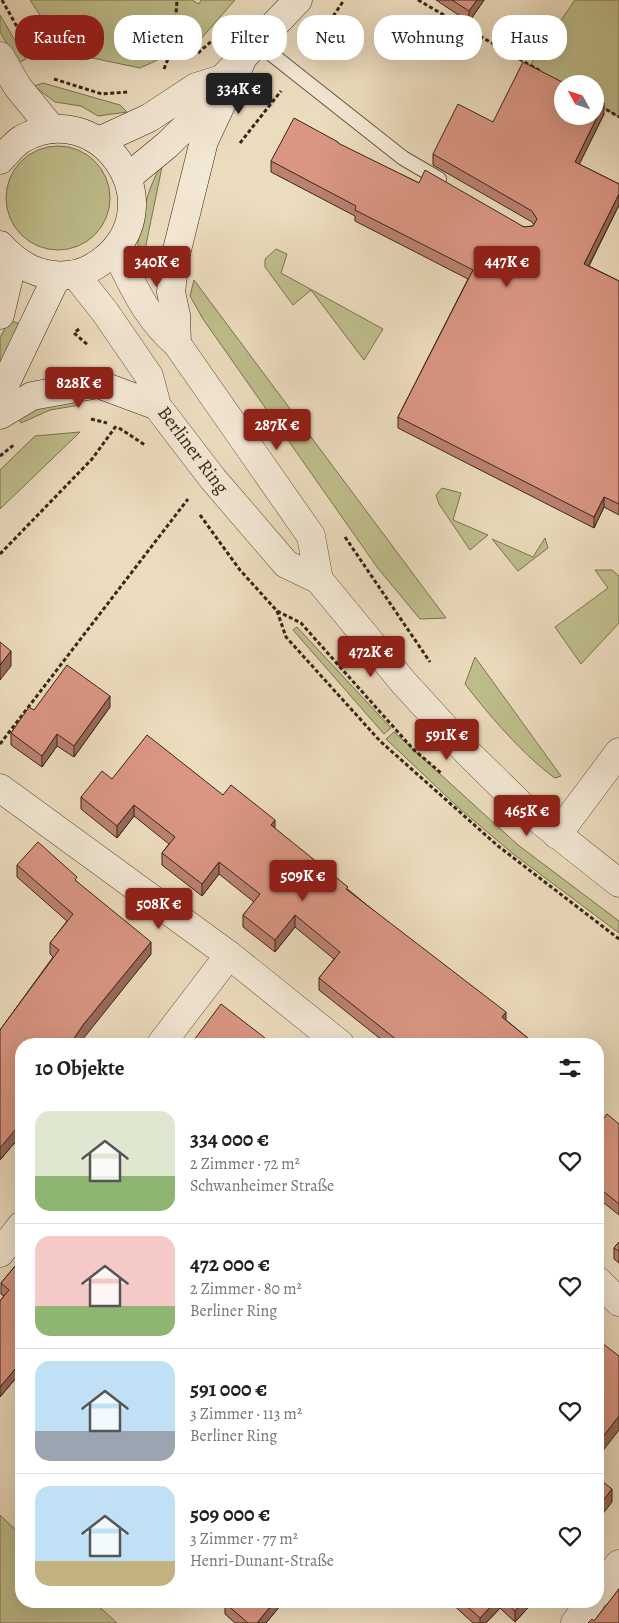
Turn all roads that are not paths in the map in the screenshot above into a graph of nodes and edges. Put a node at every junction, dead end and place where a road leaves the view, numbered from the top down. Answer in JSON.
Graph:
{"nodes":[{"id":1,"x":298,"y":0,"type":"edge"},
{"id":2,"x":0,"y":56,"type":"edge"},
{"id":3,"x":240,"y":61,"type":"junction"},
{"id":4,"x":52,"y":129,"type":"junction"},
{"id":5,"x":99,"y":141,"type":"junction"},
{"id":6,"x":0,"y":160,"type":"edge"},
{"id":7,"x":128,"y":177,"type":"junction"},
{"id":8,"x":453,"y":187,"type":"edge"},
{"id":9,"x":115,"y":250,"type":"junction"},
{"id":10,"x":7,"y":252,"type":"edge"},
{"id":11,"x":66,"y":275,"type":"junction"},
{"id":12,"x":0,"y":315,"type":"edge"},
{"id":13,"x":177,"y":344,"type":"junction"},
{"id":14,"x":0,"y":395,"type":"edge"},
{"id":15,"x":157,"y":406,"type":"junction"},
{"id":16,"x":0,"y":416,"type":"edge"},
{"id":17,"x":319,"y":580,"type":"junction"},
{"id":18,"x":619,"y":752,"type":"edge"},
{"id":19,"x":0,"y":788,"type":"edge"},
{"id":20,"x":557,"y":835,"type":"junction"},
{"id":21,"x":619,"y":883,"type":"edge"},
{"id":22,"x":229,"y":956,"type":"junction"},
{"id":23,"x":166,"y":1038,"type":"edge"},
{"id":24,"x":332,"y":1038,"type":"edge"},
{"id":25,"x":15,"y":1234,"type":"edge"},
{"id":26,"x":0,"y":1253,"type":"edge"},
{"id":27,"x":604,"y":1287,"type":"edge"},
{"id":28,"x":619,"y":1302,"type":"edge"},
{"id":29,"x":619,"y":1564,"type":"edge"},
{"id":30,"x":604,"y":1585,"type":"edge"},
{"id":31,"x":586,"y":1608,"type":"edge"},
{"id":32,"x":575,"y":1623,"type":"edge"}],
"edges":[{"from":1,"to":3,"type":"street"},
{"from":2,"to":4,"type":"street"},
{"from":3,"to":5,"type":"street"},
{"from":3,"to":7,"type":"street"},
{"from":3,"to":8,"type":"lane"},
{"from":3,"to":13,"type":"street"},
{"from":4,"to":5,"type":"street"},
{"from":4,"to":6,"type":"street"},
{"from":5,"to":7,"type":"street"},
{"from":7,"to":9,"type":"street"},
{"from":9,"to":11,"type":"street"},
{"from":9,"to":13,"type":"street"},
{"from":10,"to":11,"type":"street"},
{"from":10,"to":12,"type":"street"},
{"from":11,"to":14,"type":"street"},
{"from":11,"to":15,"type":"street","name":"Berliner Ring"},
{"from":13,"to":17,"type":"street"},
{"from":15,"to":16,"type":"street"},
{"from":15,"to":17,"type":"street","name":"Berliner Ring"},
{"from":17,"to":20,"type":"street","name":"Berliner Ring"},
{"from":18,"to":20,"type":"street"},
{"from":19,"to":22,"type":"street"},
{"from":20,"to":21,"type":"street","name":"Berliner Ring"},
{"from":22,"to":23,"type":"street"},
{"from":22,"to":24,"type":"street"},
{"from":25,"to":26,"type":"street"},
{"from":27,"to":28,"type":"street"},
{"from":29,"to":30,"type":"street"},
{"from":31,"to":32,"type":"street"}]}
